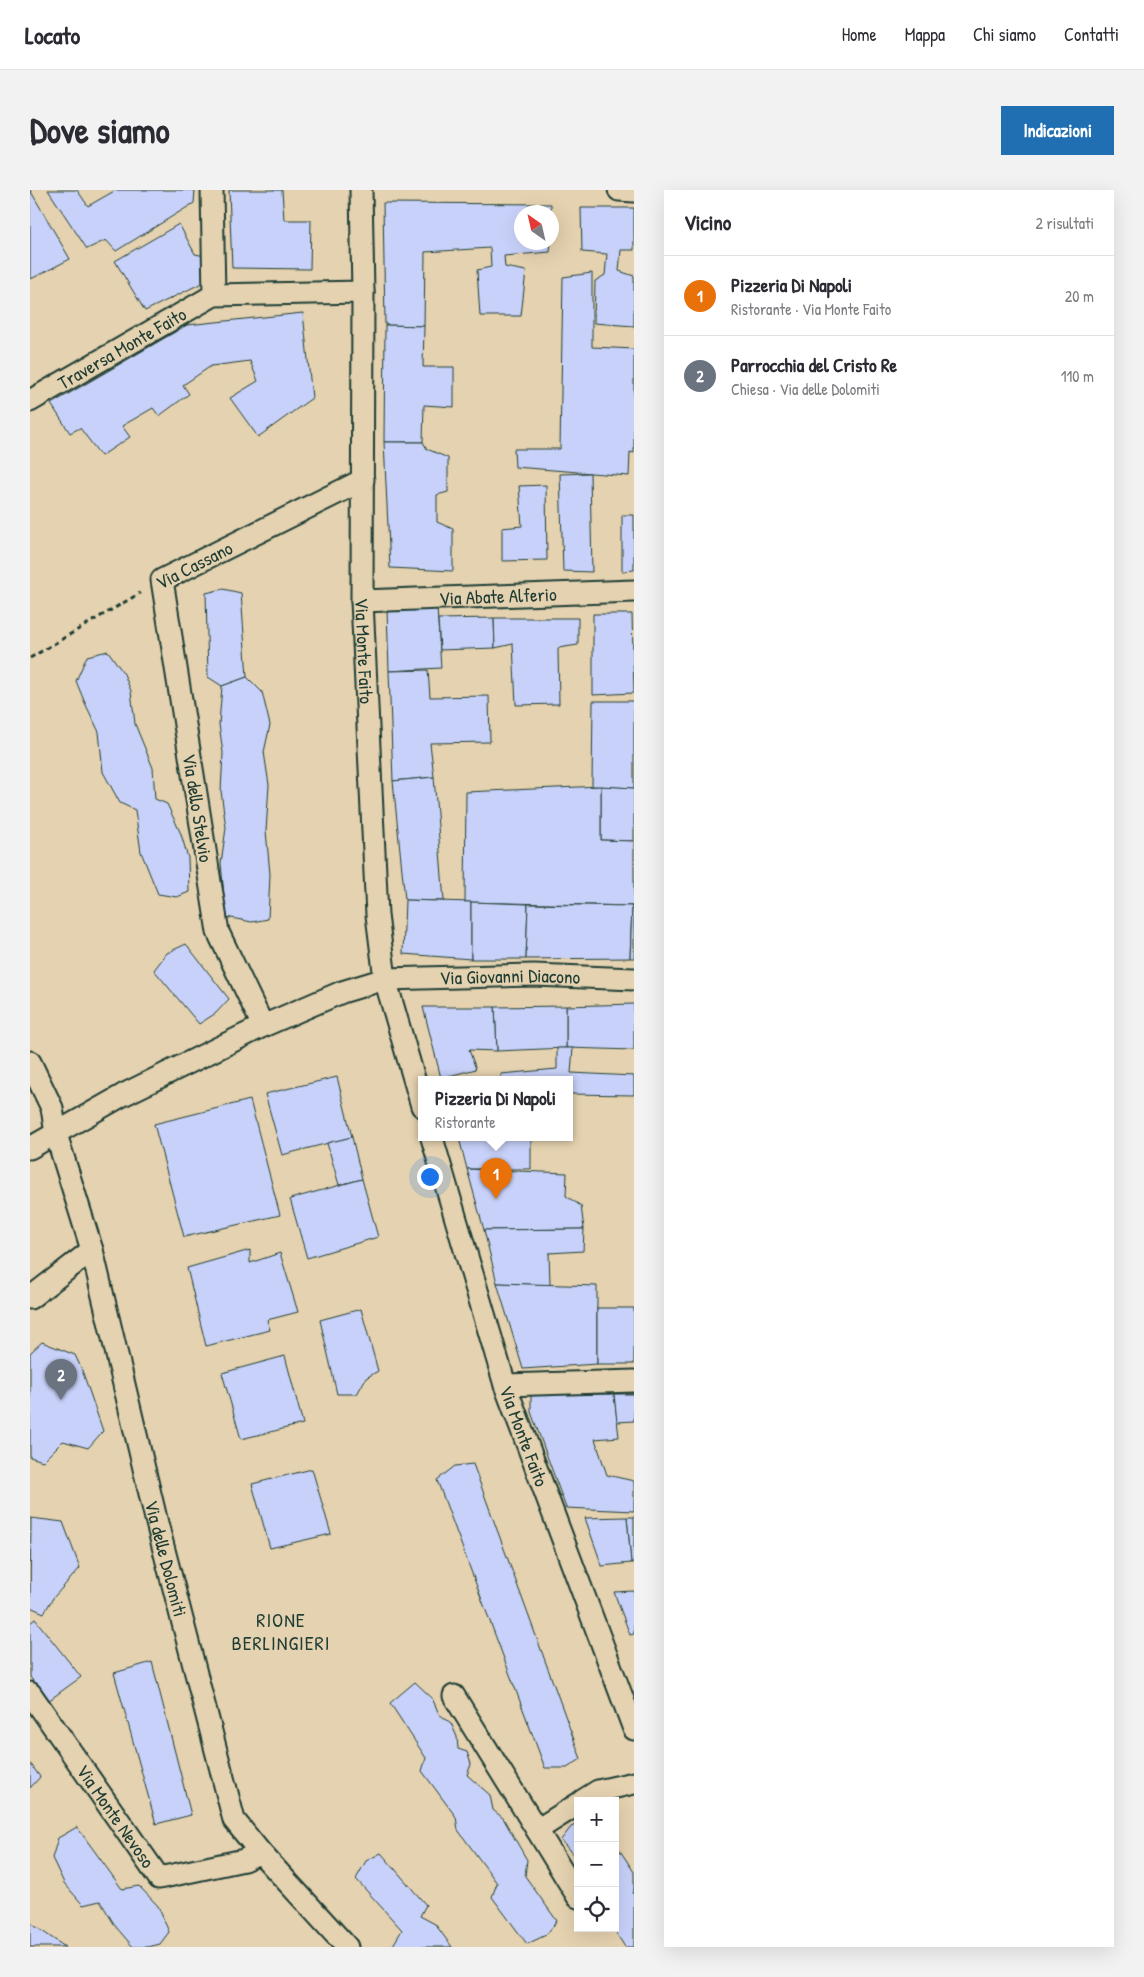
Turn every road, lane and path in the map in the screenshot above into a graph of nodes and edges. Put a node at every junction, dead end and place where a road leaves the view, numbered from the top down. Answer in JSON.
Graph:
{"nodes":[{"id":1,"x":212,"y":190,"type":"edge"},
{"id":2,"x":361,"y":190,"type":"edge"},
{"id":3,"x":619,"y":190,"type":"edge"},
{"id":4,"x":634,"y":191,"type":"edge"},
{"id":5,"x":363,"y":292,"type":"junction"},
{"id":6,"x":214,"y":294,"type":"junction"},
{"id":7,"x":30,"y":401,"type":"edge"},
{"id":8,"x":363,"y":480,"type":"junction"},
{"id":9,"x":162,"y":580,"type":"junction"},
{"id":10,"x":634,"y":590,"type":"edge"},
{"id":11,"x":362,"y":601,"type":"junction"},
{"id":12,"x":30,"y":658,"type":"edge"},
{"id":13,"x":634,"y":978,"type":"edge"},
{"id":14,"x":385,"y":979,"type":"junction"},
{"id":15,"x":263,"y":1026,"type":"junction"},
{"id":16,"x":30,"y":1062,"type":"edge"},
{"id":17,"x":418,"y":1092,"type":"edge"},
{"id":18,"x":56,"y":1134,"type":"junction"},
{"id":19,"x":433,"y":1141,"type":"edge"},
{"id":20,"x":30,"y":1148,"type":"edge"},
{"id":21,"x":92,"y":1250,"type":"junction"},
{"id":22,"x":30,"y":1298,"type":"edge"},
{"id":23,"x":634,"y":1381,"type":"edge"},
{"id":24,"x":505,"y":1385,"type":"junction"},
{"id":25,"x":30,"y":1693,"type":"edge"},
{"id":26,"x":454,"y":1696,"type":"dead end"},
{"id":27,"x":634,"y":1729,"type":"edge"},
{"id":28,"x":634,"y":1783,"type":"edge"},
{"id":29,"x":588,"y":1797,"type":"edge"},
{"id":30,"x":574,"y":1807,"type":"edge"},
{"id":31,"x":537,"y":1830,"type":"junction"},
{"id":32,"x":260,"y":1852,"type":"junction"},
{"id":33,"x":574,"y":1890,"type":"edge"},
{"id":34,"x":347,"y":1947,"type":"edge"}],
"edges":[{"from":1,"to":6,"type":"street"},
{"from":2,"to":5,"type":"street","name":"Via Monte Faito"},
{"from":3,"to":4,"type":"street"},
{"from":5,"to":6,"type":"street","name":"Traversa Monte Faito"},
{"from":5,"to":8,"type":"street","name":"Via Monte Faito"},
{"from":6,"to":7,"type":"street","name":"Traversa Monte Faito"},
{"from":8,"to":9,"type":"street","name":"Via Cassano"},
{"from":8,"to":11,"type":"street","name":"Via Monte Faito"},
{"from":9,"to":12,"type":"path","name":"Via Cassano"},
{"from":9,"to":15,"type":"street","name":"Via dello Stelvio"},
{"from":10,"to":11,"type":"street","name":"Via Abate Alferio"},
{"from":11,"to":14,"type":"street","name":"Via Monte Faito"},
{"from":13,"to":14,"type":"street","name":"Via Giovanni Diacono"},
{"from":14,"to":15,"type":"street"},
{"from":14,"to":17,"type":"street","name":"Via Monte Faito"},
{"from":15,"to":18,"type":"street"},
{"from":16,"to":18,"type":"street"},
{"from":18,"to":20,"type":"street"},
{"from":18,"to":21,"type":"street","name":"Via delle Dolomiti"},
{"from":19,"to":24,"type":"street","name":"Via Monte Faito"},
{"from":21,"to":22,"type":"street"},
{"from":21,"to":32,"type":"street","name":"Via delle Dolomiti"},
{"from":23,"to":24,"type":"street"},
{"from":24,"to":27,"type":"street","name":"Via Monte Faito"},
{"from":25,"to":32,"type":"street","name":"Via Monte Nevoso"},
{"from":26,"to":31,"type":"street"},
{"from":28,"to":29,"type":"street"},
{"from":30,"to":31,"type":"street"},
{"from":31,"to":33,"type":"street"},
{"from":32,"to":34,"type":"street","name":"Via delle Dolomiti"}]}
